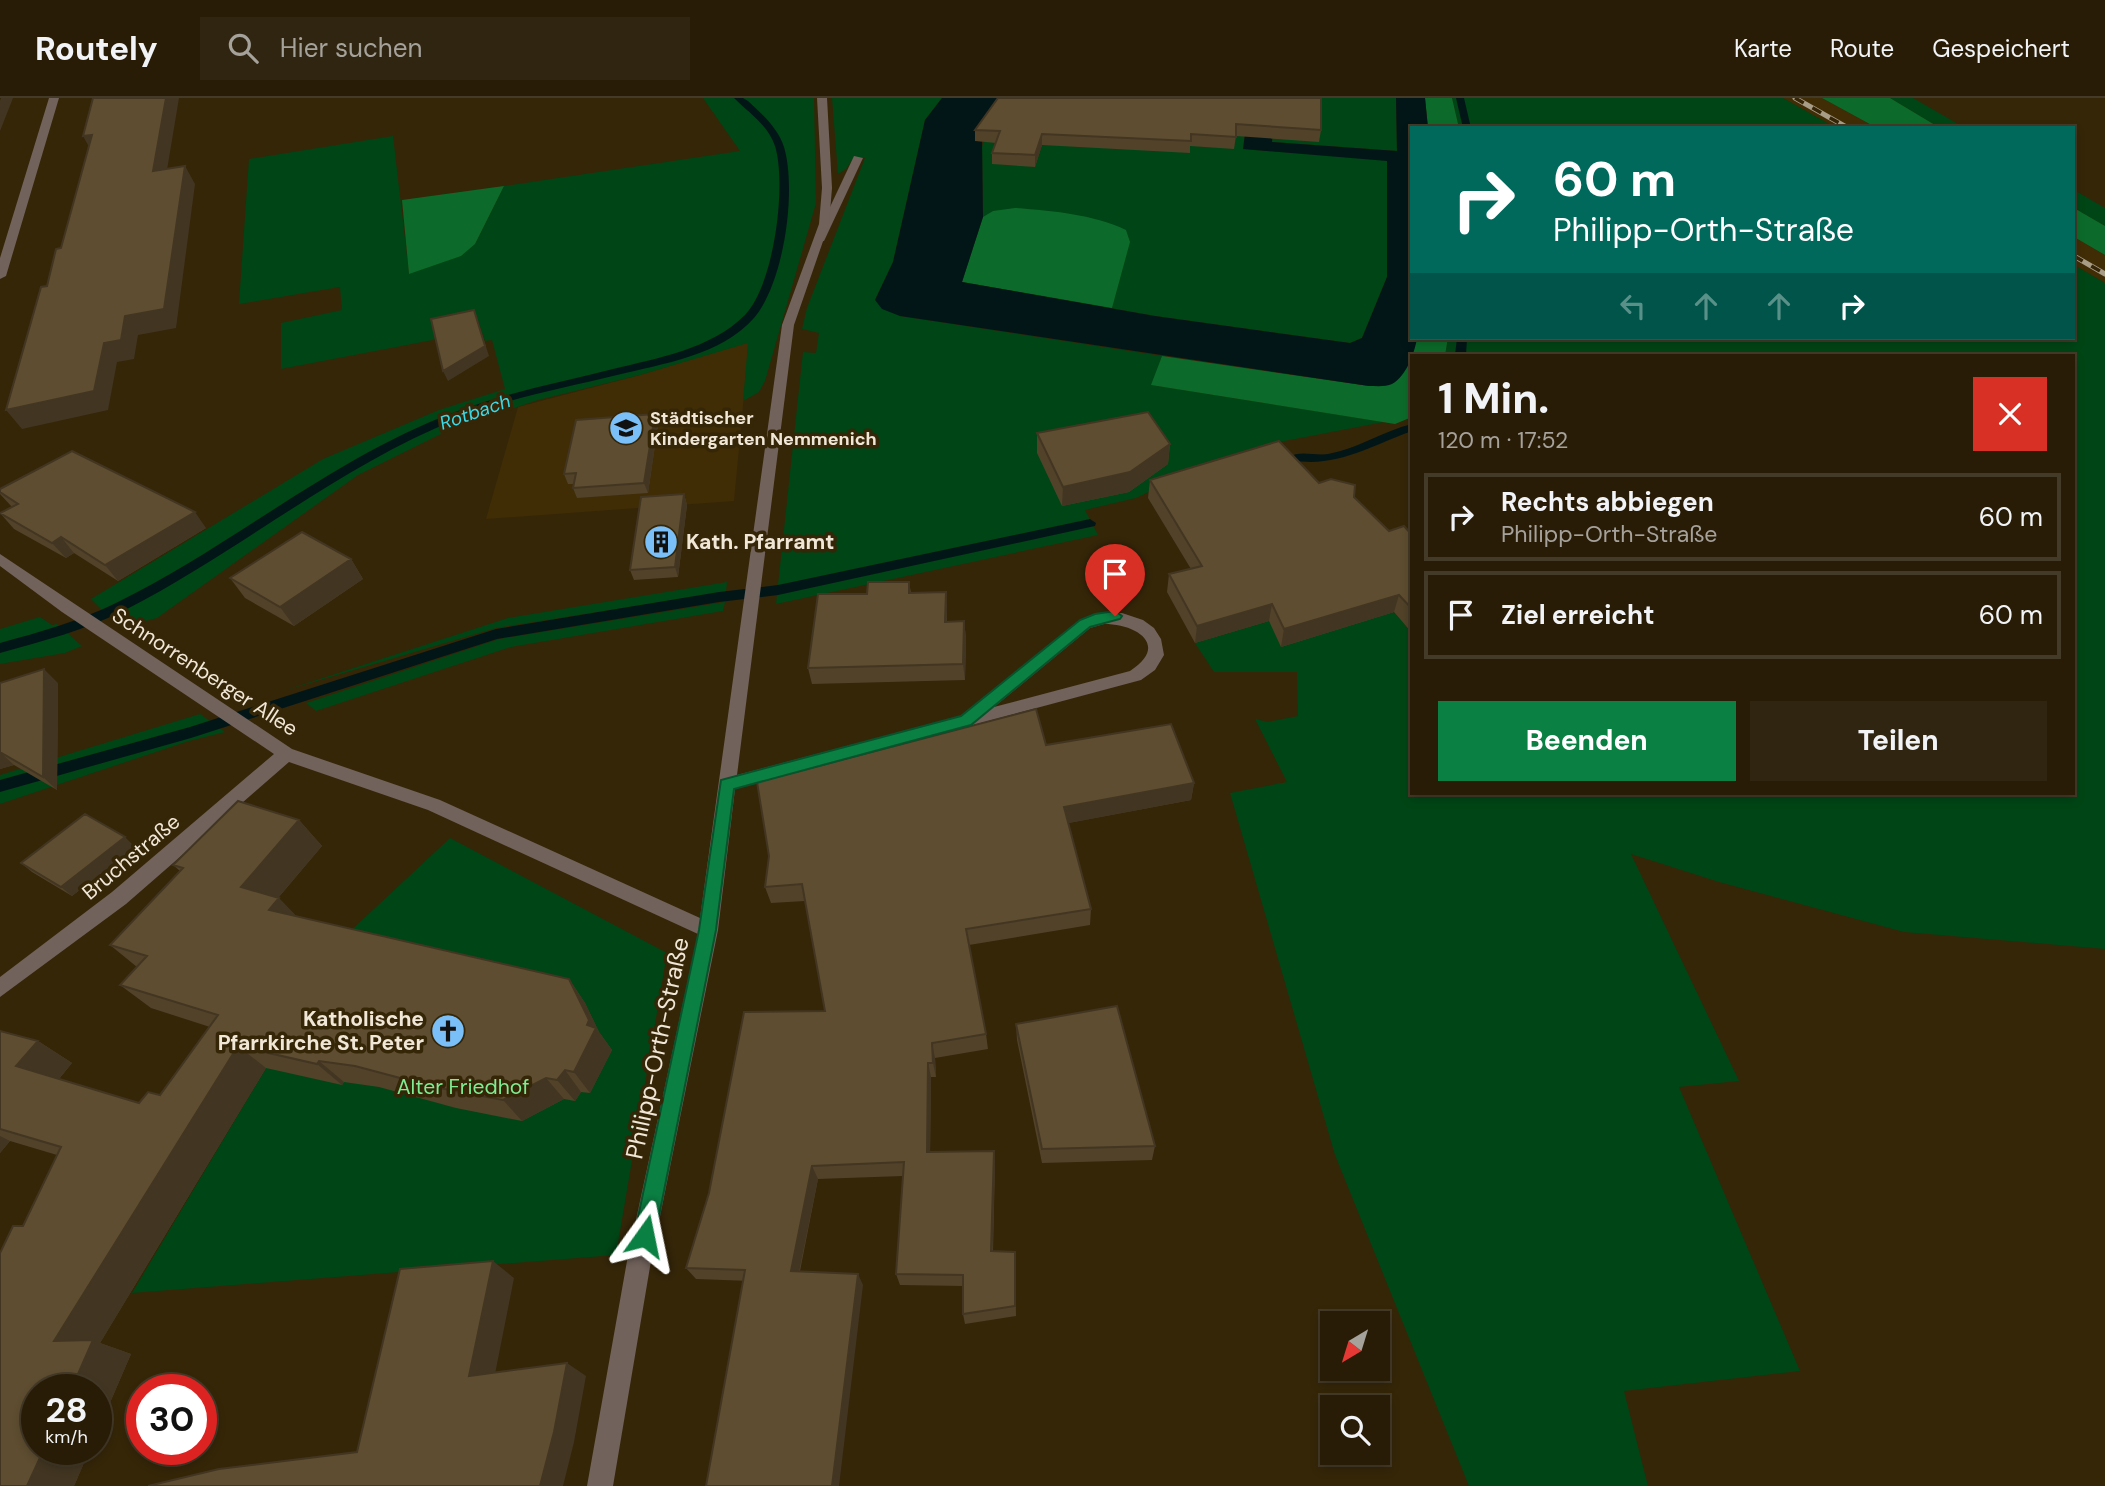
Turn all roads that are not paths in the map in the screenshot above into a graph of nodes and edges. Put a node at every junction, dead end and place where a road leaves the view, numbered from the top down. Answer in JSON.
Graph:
{"nodes":[{"id":1,"x":54,"y":98,"type":"edge"},
{"id":2,"x":822,"y":98,"type":"edge"},
{"id":3,"x":858,"y":158,"type":"dead end"},
{"id":4,"x":818,"y":244,"type":"junction"},
{"id":5,"x":0,"y":276,"type":"edge"},
{"id":6,"x":0,"y":559,"type":"edge"},
{"id":7,"x":965,"y":721,"type":"junction"},
{"id":8,"x":286,"y":754,"type":"junction"},
{"id":9,"x":727,"y":784,"type":"junction"},
{"id":10,"x":708,"y":930,"type":"junction"},
{"id":11,"x":0,"y":988,"type":"edge"},
{"id":12,"x":600,"y":1486,"type":"edge"}],
"edges":[{"from":1,"to":5,"type":"street"},
{"from":2,"to":4,"type":"street","name":"Philipp-Orth-Straße"},
{"from":3,"to":4,"type":"street"},
{"from":4,"to":9,"type":"street","name":"Philipp-Orth-Straße"},
{"from":6,"to":8,"type":"street","name":"Schnorrenberger Allee"},
{"from":7,"to":7,"type":"street"},
{"from":7,"to":9,"type":"street"},
{"from":8,"to":10,"type":"street","name":"Schnorrenberger Allee"},
{"from":8,"to":11,"type":"street","name":"Bruchstraße"},
{"from":9,"to":10,"type":"street","name":"Philipp-Orth-Straße"},
{"from":10,"to":12,"type":"street","name":"Philipp-Orth-Straße"}]}
